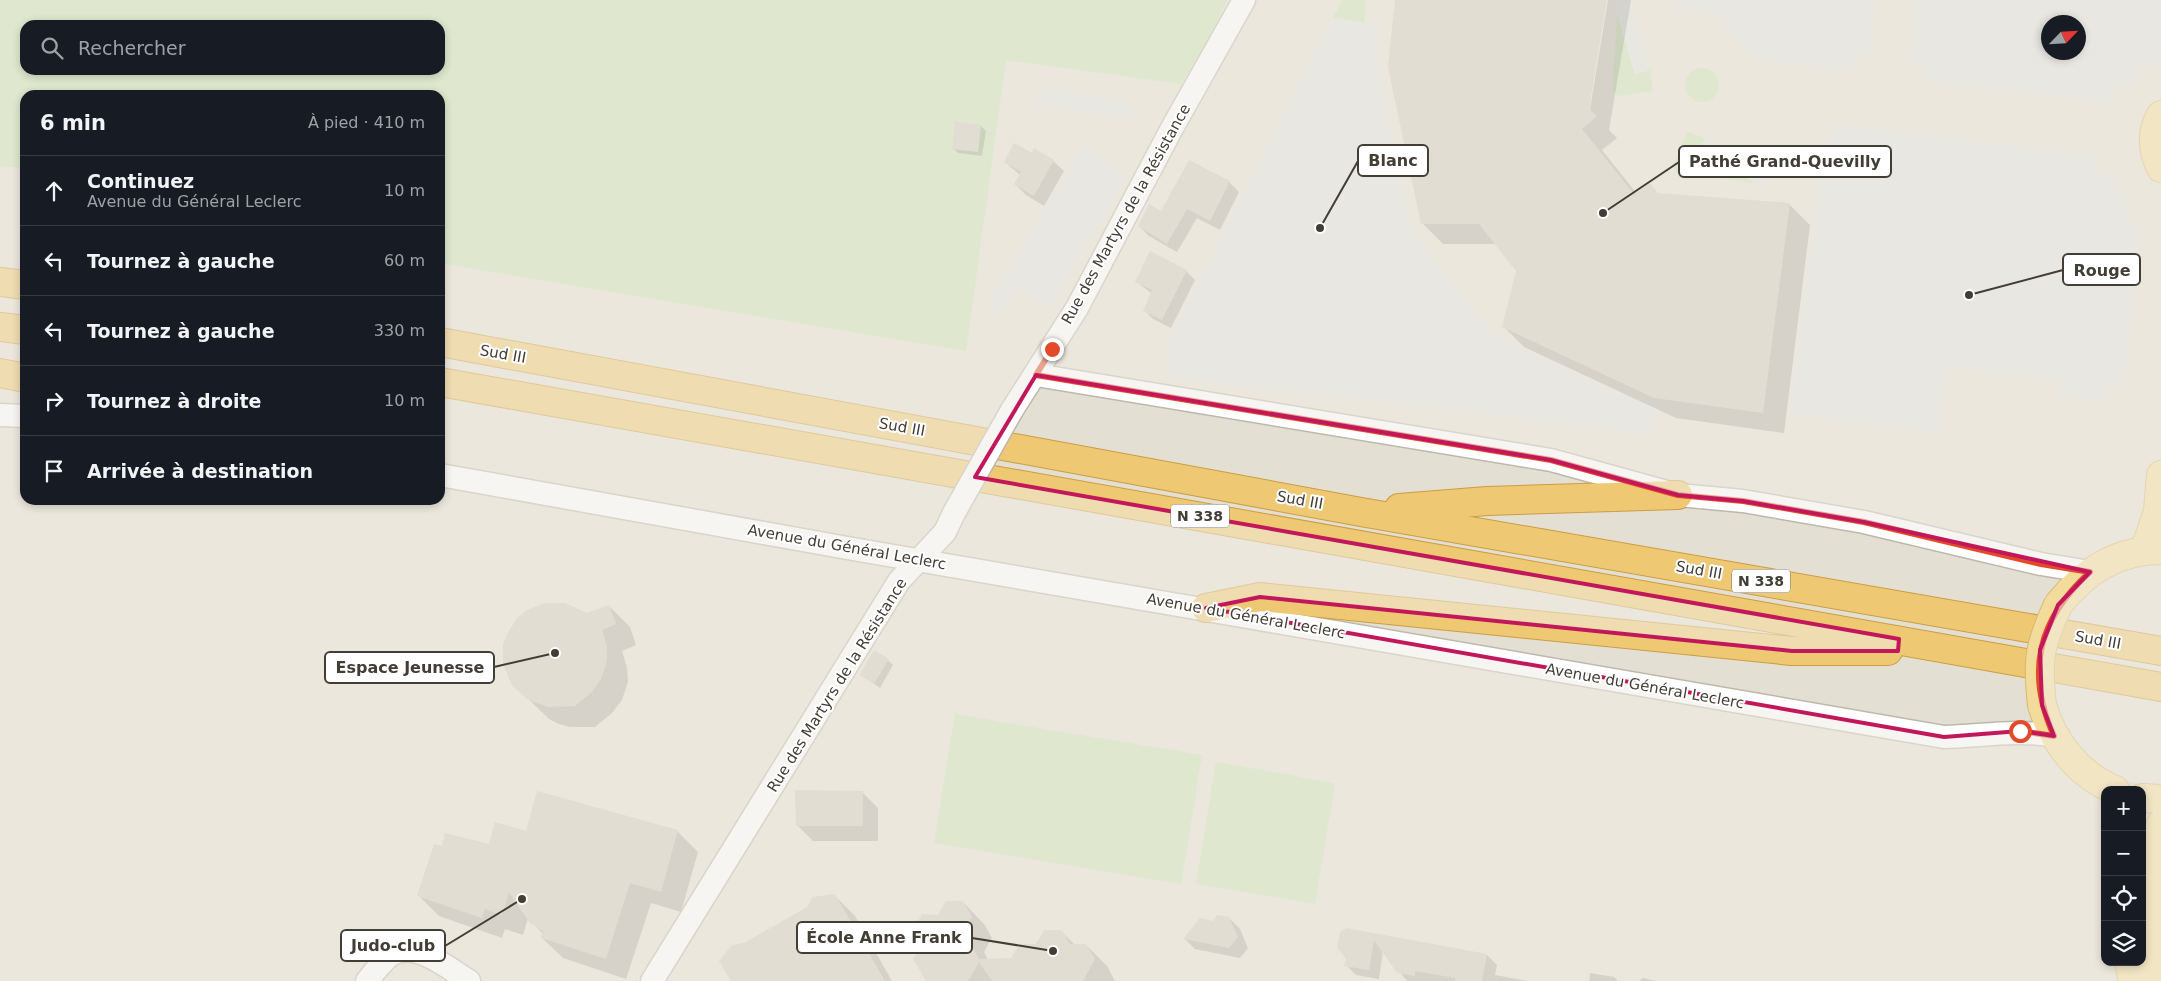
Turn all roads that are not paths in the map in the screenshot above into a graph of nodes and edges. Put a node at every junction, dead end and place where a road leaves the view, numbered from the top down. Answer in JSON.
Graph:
{"nodes":[{"id":1,"x":1244,"y":0,"type":"edge"},
{"id":2,"x":2161,"y":115,"type":"edge"},
{"id":3,"x":2161,"y":168,"type":"edge"},
{"id":4,"x":0,"y":282,"type":"edge"},
{"id":5,"x":20,"y":284,"type":"edge"},
{"id":6,"x":0,"y":327,"type":"edge"},
{"id":7,"x":20,"y":329,"type":"edge"},
{"id":8,"x":445,"y":343,"type":"edge"},
{"id":9,"x":0,"y":373,"type":"edge"},
{"id":10,"x":1036,"y":375,"type":"junction"},
{"id":11,"x":20,"y":377,"type":"edge"},
{"id":12,"x":445,"y":383,"type":"edge"},
{"id":13,"x":0,"y":415,"type":"edge"},
{"id":14,"x":20,"y":416,"type":"edge"},
{"id":15,"x":2161,"y":475,"type":"edge"},
{"id":16,"x":445,"y":476,"type":"edge"},
{"id":17,"x":1678,"y":495,"type":"junction"},
{"id":18,"x":1360,"y":512,"type":"junction"},
{"id":19,"x":2153,"y":550,"type":"edge"},
{"id":20,"x":922,"y":559,"type":"junction"},
{"id":21,"x":2090,"y":572,"type":"junction"},
{"id":22,"x":1206,"y":608,"type":"junction"},
{"id":23,"x":1961,"y":650,"type":"junction"},
{"id":24,"x":2161,"y":651,"type":"edge"},
{"id":25,"x":2161,"y":687,"type":"edge"},
{"id":26,"x":2054,"y":736,"type":"junction"},
{"id":27,"x":2107,"y":786,"type":"edge"},
{"id":28,"x":2146,"y":798,"type":"edge"},
{"id":29,"x":2161,"y":799,"type":"edge"},
{"id":30,"x":2161,"y":824,"type":"edge"},
{"id":31,"x":2130,"y":966,"type":"edge"},
{"id":32,"x":366,"y":981,"type":"edge"},
{"id":33,"x":469,"y":981,"type":"edge"},
{"id":34,"x":652,"y":981,"type":"edge"},
{"id":35,"x":2133,"y":981,"type":"edge"},
{"id":36,"x":2150,"y":981,"type":"edge"}],
"edges":[{"from":1,"to":10,"type":"street","name":"Rue des Martyrs de la Résistance"},
{"from":2,"to":3,"type":"main road"},
{"from":4,"to":5,"type":"highway"},
{"from":6,"to":7,"type":"highway"},
{"from":8,"to":18,"type":"highway","name":"Sud III","number":"N 338"},
{"from":9,"to":11,"type":"highway"},
{"from":10,"to":17,"type":"street"},
{"from":10,"to":20,"type":"street","name":"Rue des Martyrs de la Résistance","bridge":true},
{"from":12,"to":23,"type":"highway","number":"N 338"},
{"from":13,"to":14,"type":"street"},
{"from":15,"to":19,"type":"main road"},
{"from":16,"to":20,"type":"street","name":"Avenue du Général Leclerc"},
{"from":17,"to":18,"type":"highway"},
{"from":17,"to":21,"type":"street"},
{"from":18,"to":24,"type":"highway","name":"Sud III","number":"N 338"},
{"from":19,"to":21,"type":"main road"},
{"from":20,"to":22,"type":"street","name":"Avenue du Général Leclerc"},
{"from":20,"to":34,"type":"street","name":"Rue des Martyrs de la Résistance"},
{"from":21,"to":26,"type":"main road","bridge":true},
{"from":22,"to":23,"type":"highway"},
{"from":22,"to":26,"type":"street","name":"Avenue du Général Leclerc"},
{"from":23,"to":25,"type":"highway","number":"N 338"},
{"from":26,"to":27,"type":"main road"},
{"from":28,"to":29,"type":"main road"},
{"from":30,"to":36,"type":"main road"},
{"from":31,"to":35,"type":"main road"},
{"from":32,"to":33,"type":"street"}]}
